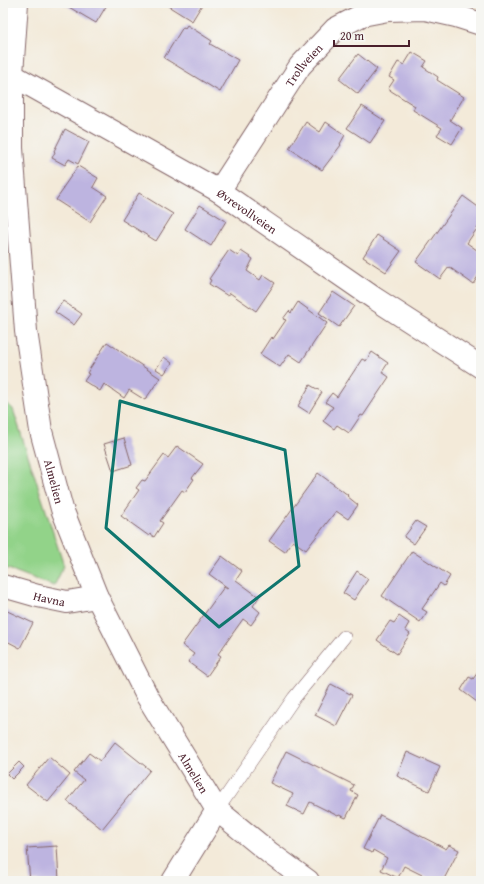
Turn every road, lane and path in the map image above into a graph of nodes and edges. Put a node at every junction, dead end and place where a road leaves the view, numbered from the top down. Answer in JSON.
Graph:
{"nodes":[{"id":1,"x":17,"y":3,"type":"edge"},
{"id":2,"x":481,"y":24,"type":"edge"},
{"id":3,"x":8,"y":72,"type":"edge"},
{"id":4,"x":220,"y":191,"type":"junction"},
{"id":5,"x":481,"y":367,"type":"edge"},
{"id":6,"x":3,"y":586,"type":"edge"},
{"id":7,"x":97,"y":597,"type":"junction"},
{"id":8,"x":344,"y":637,"type":"dead end"},
{"id":9,"x":217,"y":810,"type":"junction"},
{"id":10,"x":173,"y":881,"type":"edge"},
{"id":11,"x":308,"y":881,"type":"edge"}],
"edges":[{"from":1,"to":3,"type":"street","name":"Almelien"},
{"from":2,"to":4,"type":"street","name":"Trollveien"},
{"from":3,"to":4,"type":"street","name":"Øvrevollveien"},
{"from":3,"to":7,"type":"street","name":"Almelien"},
{"from":4,"to":5,"type":"street","name":"Øvrevollveien"},
{"from":6,"to":7,"type":"street","name":"Havna"},
{"from":7,"to":9,"type":"street","name":"Almelien"},
{"from":8,"to":9,"type":"lane"},
{"from":9,"to":10,"type":"street"},
{"from":9,"to":11,"type":"street","name":"Almelien"}]}
